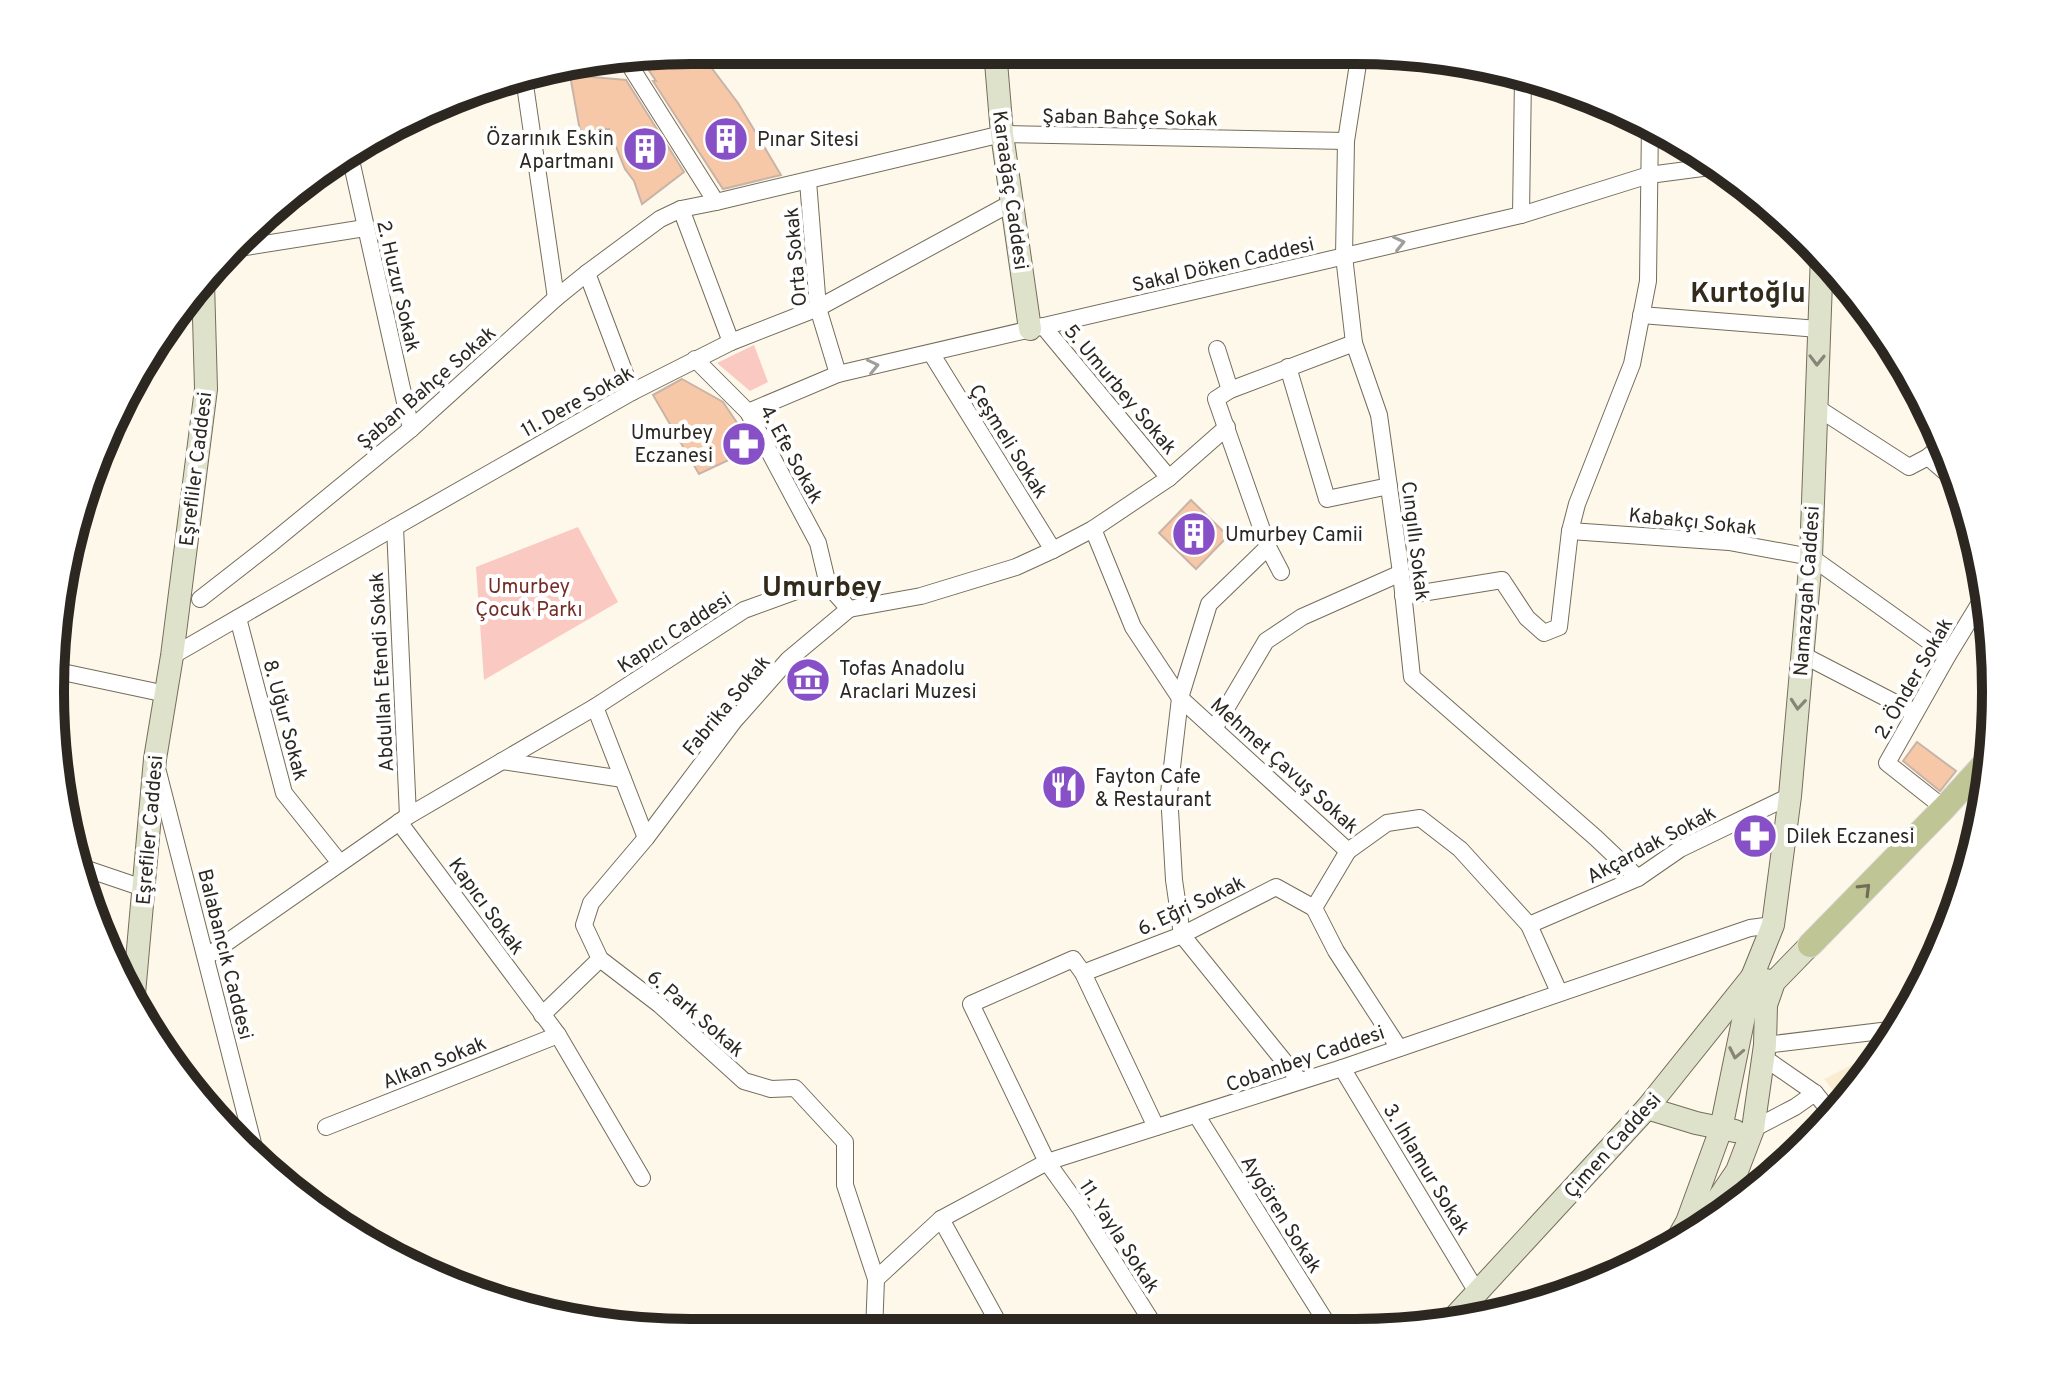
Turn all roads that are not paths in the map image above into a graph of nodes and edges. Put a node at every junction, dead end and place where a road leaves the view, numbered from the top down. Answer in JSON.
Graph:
{"nodes":[{"id":1,"x":996,"y":64,"type":"edge"},
{"id":2,"x":1358,"y":64,"type":"edge"},
{"id":3,"x":632,"y":67,"type":"edge"},
{"id":4,"x":525,"y":86,"type":"edge"},
{"id":5,"x":1523,"y":87,"type":"edge"},
{"id":6,"x":1002,"y":134,"type":"junction"},
{"id":7,"x":1650,"y":138,"type":"edge"},
{"id":8,"x":1346,"y":141,"type":"junction"},
{"id":9,"x":352,"y":164,"type":"edge"},
{"id":10,"x":1700,"y":168,"type":"edge"},
{"id":11,"x":1649,"y":175,"type":"junction"},
{"id":12,"x":808,"y":181,"type":"junction"},
{"id":13,"x":716,"y":202,"type":"junction"},
{"id":14,"x":1013,"y":202,"type":"junction"},
{"id":15,"x":681,"y":209,"type":"junction"},
{"id":16,"x":1521,"y":215,"type":"junction"},
{"id":17,"x":365,"y":228,"type":"junction"},
{"id":18,"x":250,"y":246,"type":"edge"},
{"id":19,"x":1344,"y":256,"type":"junction"},
{"id":20,"x":587,"y":273,"type":"junction"},
{"id":21,"x":1821,"y":273,"type":"edge"},
{"id":22,"x":1829,"y":281,"type":"edge"},
{"id":23,"x":1820,"y":288,"type":"junction"},
{"id":24,"x":203,"y":298,"type":"edge"},
{"id":25,"x":556,"y":298,"type":"junction"},
{"id":26,"x":818,"y":308,"type":"junction"},
{"id":27,"x":1641,"y":315,"type":"junction"},
{"id":28,"x":1036,"y":328,"type":"junction"},
{"id":29,"x":1818,"y":329,"type":"junction"},
{"id":30,"x":731,"y":342,"type":"junction"},
{"id":31,"x":1354,"y":343,"type":"junction"},
{"id":32,"x":1217,"y":349,"type":"dead end"},
{"id":33,"x":931,"y":353,"type":"junction"},
{"id":34,"x":695,"y":359,"type":"junction"},
{"id":35,"x":1288,"y":367,"type":"junction"},
{"id":36,"x":838,"y":374,"type":"junction"},
{"id":37,"x":1230,"y":390,"type":"junction"},
{"id":38,"x":632,"y":392,"type":"junction"},
{"id":39,"x":1816,"y":407,"type":"junction"},
{"id":40,"x":748,"y":412,"type":"junction"},
{"id":41,"x":1227,"y":427,"type":"junction"},
{"id":42,"x":411,"y":429,"type":"junction"},
{"id":43,"x":1934,"y":452,"type":"edge"},
{"id":44,"x":1928,"y":457,"type":"junction"},
{"id":45,"x":1940,"y":468,"type":"edge"},
{"id":46,"x":1169,"y":478,"type":"junction"},
{"id":47,"x":1389,"y":486,"type":"junction"},
{"id":48,"x":395,"y":527,"type":"junction"},
{"id":49,"x":1093,"y":529,"type":"junction"},
{"id":50,"x":1570,"y":531,"type":"junction"},
{"id":51,"x":1268,"y":547,"type":"junction"},
{"id":52,"x":1053,"y":550,"type":"junction"},
{"id":53,"x":1811,"y":557,"type":"junction"},
{"id":54,"x":1281,"y":572,"type":"dead end"},
{"id":55,"x":1401,"y":573,"type":"junction"},
{"id":56,"x":828,"y":585,"type":"junction"},
{"id":57,"x":1403,"y":596,"type":"junction"},
{"id":58,"x":200,"y":599,"type":"dead end"},
{"id":59,"x":1977,"y":608,"type":"edge"},
{"id":60,"x":849,"y":609,"type":"junction"},
{"id":61,"x":238,"y":618,"type":"junction"},
{"id":62,"x":1803,"y":655,"type":"junction"},
{"id":63,"x":1948,"y":655,"type":"junction"},
{"id":64,"x":172,"y":656,"type":"junction"},
{"id":65,"x":64,"y":672,"type":"edge"},
{"id":66,"x":166,"y":694,"type":"junction"},
{"id":67,"x":1180,"y":698,"type":"junction"},
{"id":68,"x":595,"y":707,"type":"junction"},
{"id":69,"x":1915,"y":713,"type":"junction"},
{"id":70,"x":1214,"y":729,"type":"junction"},
{"id":71,"x":155,"y":759,"type":"junction"},
{"id":72,"x":502,"y":761,"type":"junction"},
{"id":73,"x":1977,"y":772,"type":"edge"},
{"id":74,"x":623,"y":779,"type":"junction"},
{"id":75,"x":1790,"y":796,"type":"junction"},
{"id":76,"x":1944,"y":808,"type":"junction"},
{"id":77,"x":404,"y":819,"type":"junction"},
{"id":78,"x":646,"y":838,"type":"junction"},
{"id":79,"x":1348,"y":851,"type":"junction"},
{"id":80,"x":340,"y":863,"type":"junction"},
{"id":81,"x":90,"y":870,"type":"edge"},
{"id":82,"x":1638,"y":878,"type":"junction"},
{"id":83,"x":143,"y":888,"type":"junction"},
{"id":84,"x":1314,"y":908,"type":"junction"},
{"id":85,"x":1529,"y":925,"type":"junction"},
{"id":86,"x":1773,"y":925,"type":"junction"},
{"id":87,"x":1182,"y":935,"type":"junction"},
{"id":88,"x":1810,"y":945,"type":"joint"},
{"id":89,"x":206,"y":957,"type":"junction"},
{"id":90,"x":600,"y":959,"type":"junction"},
{"id":91,"x":1083,"y":973,"type":"junction"},
{"id":92,"x":1752,"y":977,"type":"junction"},
{"id":93,"x":135,"y":981,"type":"edge"},
{"id":94,"x":1774,"y":982,"type":"junction"},
{"id":95,"x":1559,"y":992,"type":"junction"},
{"id":96,"x":542,"y":1015,"type":"junction"},
{"id":97,"x":1881,"y":1032,"type":"edge"},
{"id":98,"x":558,"y":1035,"type":"junction"},
{"id":99,"x":1399,"y":1048,"type":"junction"},
{"id":100,"x":1764,"y":1051,"type":"junction"},
{"id":101,"x":1342,"y":1068,"type":"junction"},
{"id":102,"x":1300,"y":1081,"type":"junction"},
{"id":103,"x":1815,"y":1093,"type":"junction"},
{"id":104,"x":1825,"y":1106,"type":"edge"},
{"id":105,"x":1647,"y":1108,"type":"junction"},
{"id":106,"x":1197,"y":1116,"type":"junction"},
{"id":107,"x":326,"y":1127,"type":"dead end"},
{"id":108,"x":1156,"y":1127,"type":"junction"},
{"id":109,"x":1721,"y":1129,"type":"junction"},
{"id":110,"x":1753,"y":1129,"type":"junction"},
{"id":111,"x":252,"y":1139,"type":"edge"},
{"id":112,"x":1047,"y":1162,"type":"junction"},
{"id":113,"x":642,"y":1178,"type":"dead end"},
{"id":114,"x":1714,"y":1205,"type":"edge"},
{"id":115,"x":941,"y":1219,"type":"junction"},
{"id":116,"x":1686,"y":1224,"type":"edge"},
{"id":117,"x":876,"y":1279,"type":"junction"},
{"id":118,"x":1477,"y":1292,"type":"junction"},
{"id":119,"x":1461,"y":1310,"type":"edge"},
{"id":120,"x":875,"y":1319,"type":"edge"},
{"id":121,"x":996,"y":1319,"type":"edge"},
{"id":122,"x":1150,"y":1319,"type":"edge"},
{"id":123,"x":1324,"y":1319,"type":"edge"}],
"edges":[{"from":1,"to":6,"type":"main road","name":"Karaağaç Caddesi"},
{"from":2,"to":8,"type":"street","name":"Cıngıllı Sokak"},
{"from":3,"to":13,"type":"street"},
{"from":4,"to":25,"type":"street"},
{"from":5,"to":16,"type":"street"},
{"from":6,"to":8,"type":"street","name":"Şaban Bahçe Sokak"},
{"from":6,"to":12,"type":"street","name":"Şaban Bahçe Sokak"},
{"from":6,"to":14,"type":"main road","name":"Karaağaç Caddesi"},
{"from":7,"to":11,"type":"street"},
{"from":8,"to":19,"type":"street","name":"Cıngıllı Sokak"},
{"from":9,"to":17,"type":"street","name":"2. Huzur Sokak"},
{"from":10,"to":11,"type":"street","name":"Sakal Döken Caddesi"},
{"from":11,"to":16,"type":"street","name":"Sakal Döken Caddesi"},
{"from":11,"to":27,"type":"street"},
{"from":12,"to":13,"type":"street","name":"Şaban Bahçe Sokak"},
{"from":12,"to":26,"type":"street","name":"Orta Sokak"},
{"from":13,"to":15,"type":"street","name":"Şaban Bahçe Sokak"},
{"from":14,"to":26,"type":"street","name":"11. Dere Sokak"},
{"from":14,"to":28,"type":"main road","name":"Karaağaç Caddesi"},
{"from":15,"to":20,"type":"street","name":"Şaban Bahçe Sokak"},
{"from":15,"to":30,"type":"street"},
{"from":19,"to":16,"type":"street","name":"Sakal Döken Caddesi","one_way":true},
{"from":17,"to":18,"type":"street"},
{"from":17,"to":42,"type":"street","name":"2. Huzur Sokak"},
{"from":19,"to":28,"type":"street","name":"Sakal Döken Caddesi"},
{"from":19,"to":31,"type":"street","name":"Cıngıllı Sokak"},
{"from":20,"to":25,"type":"street","name":"Şaban Bahçe Sokak"},
{"from":20,"to":38,"type":"street"},
{"from":21,"to":23,"type":"main road","name":"Namazgah Caddesi"},
{"from":22,"to":23,"type":"street"},
{"from":23,"to":29,"type":"main road","name":"Namazgah Caddesi"},
{"from":24,"to":64,"type":"main road","name":"Eşrefliler Caddesi"},
{"from":25,"to":42,"type":"street","name":"Şaban Bahçe Sokak"},
{"from":26,"to":30,"type":"street","name":"11. Dere Sokak"},
{"from":26,"to":36,"type":"street","name":"Orta Sokak"},
{"from":27,"to":29,"type":"street"},
{"from":27,"to":50,"type":"street"},
{"from":28,"to":33,"type":"street","name":"Sakal Döken Caddesi"},
{"from":28,"to":46,"type":"street","name":"5. Umurbey Sokak"},
{"from":29,"to":39,"type":"main road","name":"Namazgah Caddesi","one_way":true},
{"from":30,"to":34,"type":"street","name":"11. Dere Sokak"},
{"from":31,"to":35,"type":"street"},
{"from":31,"to":47,"type":"street","name":"Cıngıllı Sokak"},
{"from":32,"to":37,"type":"street"},
{"from":36,"to":33,"type":"street","name":"Sakal Döken Caddesi","one_way":true},
{"from":33,"to":52,"type":"street","name":"Çeşmeli Sokak"},
{"from":34,"to":38,"type":"street","name":"11. Dere Sokak"},
{"from":34,"to":40,"type":"street","name":"4. Efe Sokak"},
{"from":35,"to":37,"type":"street"},
{"from":35,"to":47,"type":"street"},
{"from":36,"to":40,"type":"street","name":"Sakal Döken Caddesi"},
{"from":37,"to":41,"type":"street"},
{"from":38,"to":48,"type":"street","name":"11. Dere Sokak"},
{"from":39,"to":44,"type":"street"},
{"from":39,"to":53,"type":"main road","name":"Namazgah Caddesi"},
{"from":40,"to":56,"type":"street","name":"4. Efe Sokak"},
{"from":41,"to":46,"type":"street"},
{"from":41,"to":51,"type":"street"},
{"from":42,"to":58,"type":"street","name":"Şaban Bahçe Sokak"},
{"from":43,"to":44,"type":"street"},
{"from":44,"to":45,"type":"street"},
{"from":46,"to":49,"type":"street"},
{"from":47,"to":55,"type":"street","name":"Cıngıllı Sokak"},
{"from":48,"to":61,"type":"street","name":"11. Dere Sokak"},
{"from":48,"to":77,"type":"street","name":"Abdullah Efendi Sokak"},
{"from":49,"to":52,"type":"street"},
{"from":49,"to":67,"type":"street","name":"Mehmet Çavuş Sokak"},
{"from":50,"to":53,"type":"street","name":"Kabakçı Sokak"},
{"from":50,"to":57,"type":"street"},
{"from":51,"to":54,"type":"street"},
{"from":51,"to":67,"type":"street"},
{"from":52,"to":60,"type":"street"},
{"from":53,"to":62,"type":"main road","name":"Namazgah Caddesi"},
{"from":53,"to":63,"type":"street"},
{"from":55,"to":57,"type":"street","name":"Cıngıllı Sokak"},
{"from":55,"to":70,"type":"street"},
{"from":56,"to":60,"type":"street"},
{"from":56,"to":68,"type":"street","name":"Kapıcı Caddesi"},
{"from":57,"to":82,"type":"street","name":"Cıngıllı Sokak"},
{"from":59,"to":63,"type":"street","name":"2. Önder Sokak"},
{"from":60,"to":78,"type":"street","name":"Fabrika Sokak"},
{"from":61,"to":64,"type":"street","name":"11. Dere Sokak"},
{"from":61,"to":80,"type":"street","name":"8. Uğur Sokak"},
{"from":62,"to":69,"type":"street"},
{"from":62,"to":75,"type":"main road","name":"Namazgah Caddesi","one_way":true},
{"from":63,"to":69,"type":"street","name":"2. Önder Sokak"},
{"from":64,"to":66,"type":"main road","name":"Eşrefiler Caddesi"},
{"from":65,"to":66,"type":"street"},
{"from":66,"to":71,"type":"main road","name":"Eşrefiler Caddesi"},
{"from":67,"to":70,"type":"street","name":"Mehmet Çavuş Sokak"},
{"from":67,"to":87,"type":"street"},
{"from":68,"to":72,"type":"street","name":"Kapıcı Caddesi"},
{"from":68,"to":74,"type":"street"},
{"from":69,"to":76,"type":"street","name":"2. Önder Sokak"},
{"from":70,"to":79,"type":"street","name":"Mehmet Çavuş Sokak"},
{"from":71,"to":83,"type":"main road","name":"Eşrefiler Caddesi"},
{"from":71,"to":89,"type":"street","name":"Balabancık Caddesi"},
{"from":72,"to":74,"type":"street"},
{"from":72,"to":77,"type":"street","name":"Kapıcı Caddesi"},
{"from":73,"to":76,"type":"main road"},
{"from":74,"to":78,"type":"street"},
{"from":75,"to":82,"type":"street","name":"Akçardak Sokak"},
{"from":75,"to":86,"type":"main road","name":"Namazgah Caddesi"},
{"from":88,"to":76,"type":"main road","one_way":true},
{"from":77,"to":80,"type":"street","name":"Kapıcı Caddesi"},
{"from":77,"to":96,"type":"street","name":"Kapıcı Sokak"},
{"from":78,"to":90,"type":"street","name":"6. Park Sokak"},
{"from":79,"to":84,"type":"street"},
{"from":79,"to":85,"type":"street","name":"Mehmet Çavuş Sokak"},
{"from":80,"to":89,"type":"street","name":"Kapıcı Caddesi"},
{"from":81,"to":83,"type":"street"},
{"from":82,"to":85,"type":"street","name":"Akçardak Sokak"},
{"from":83,"to":93,"type":"main road","name":"Eşrefiler Caddesi"},
{"from":84,"to":87,"type":"street","name":"6. Eğri Sokak"},
{"from":84,"to":99,"type":"street"},
{"from":85,"to":95,"type":"street","name":"Mehmet Çavuş Sokak"},
{"from":86,"to":92,"type":"main road","name":"Namazgah Caddesi"},
{"from":86,"to":95,"type":"street","name":"Cobanbey Caddesi"},
{"from":87,"to":91,"type":"street","name":"6. Eğri Sokak"},
{"from":87,"to":102,"type":"street"},
{"from":88,"to":94,"type":"main road"},
{"from":89,"to":111,"type":"street","name":"Balabancık Caddesi"},
{"from":90,"to":96,"type":"street"},
{"from":90,"to":117,"type":"street","name":"6. Park Sokak"},
{"from":91,"to":108,"type":"street"},
{"from":91,"to":112,"type":"street","name":"11. Yayla Sokak"},
{"from":92,"to":94,"type":"main road"},
{"from":92,"to":105,"type":"main road","name":"Çimen Caddesi"},
{"from":92,"to":109,"type":"main road","one_way":true},
{"from":94,"to":100,"type":"main road"},
{"from":95,"to":99,"type":"street","name":"Cobanbey Caddesi"},
{"from":96,"to":98,"type":"street","name":"Kapıcı Sokak"},
{"from":97,"to":100,"type":"street"},
{"from":98,"to":107,"type":"street","name":"Alkan Sokak"},
{"from":98,"to":113,"type":"street","name":"Kapıcı Sokak"},
{"from":99,"to":101,"type":"street","name":"Cobanbey Caddesi"},
{"from":100,"to":103,"type":"street"},
{"from":100,"to":110,"type":"main road"},
{"from":101,"to":102,"type":"street","name":"Cobanbey Caddesi"},
{"from":101,"to":118,"type":"street","name":"3. Ihlamur Sokak"},
{"from":102,"to":106,"type":"street","name":"Cobanbey Caddesi"},
{"from":103,"to":104,"type":"street"},
{"from":103,"to":110,"type":"street"},
{"from":105,"to":109,"type":"main road"},
{"from":105,"to":118,"type":"main road","name":"Çimen Caddesi"},
{"from":106,"to":108,"type":"street","name":"Cobanbey Caddesi"},
{"from":106,"to":123,"type":"street","name":"Aygören Sokak"},
{"from":108,"to":112,"type":"street","name":"Cobanbey Caddesi"},
{"from":109,"to":110,"type":"main road"},
{"from":109,"to":116,"type":"main road"},
{"from":110,"to":114,"type":"main road"},
{"from":112,"to":115,"type":"street","name":"Cobanbey Caddesi"},
{"from":112,"to":122,"type":"street","name":"11. Yayla Sokak"},
{"from":115,"to":117,"type":"street","name":"Cobanbey Caddesi"},
{"from":115,"to":121,"type":"street"},
{"from":117,"to":120,"type":"street"},
{"from":118,"to":119,"type":"main road","name":"Çimen Caddesi"}]}
